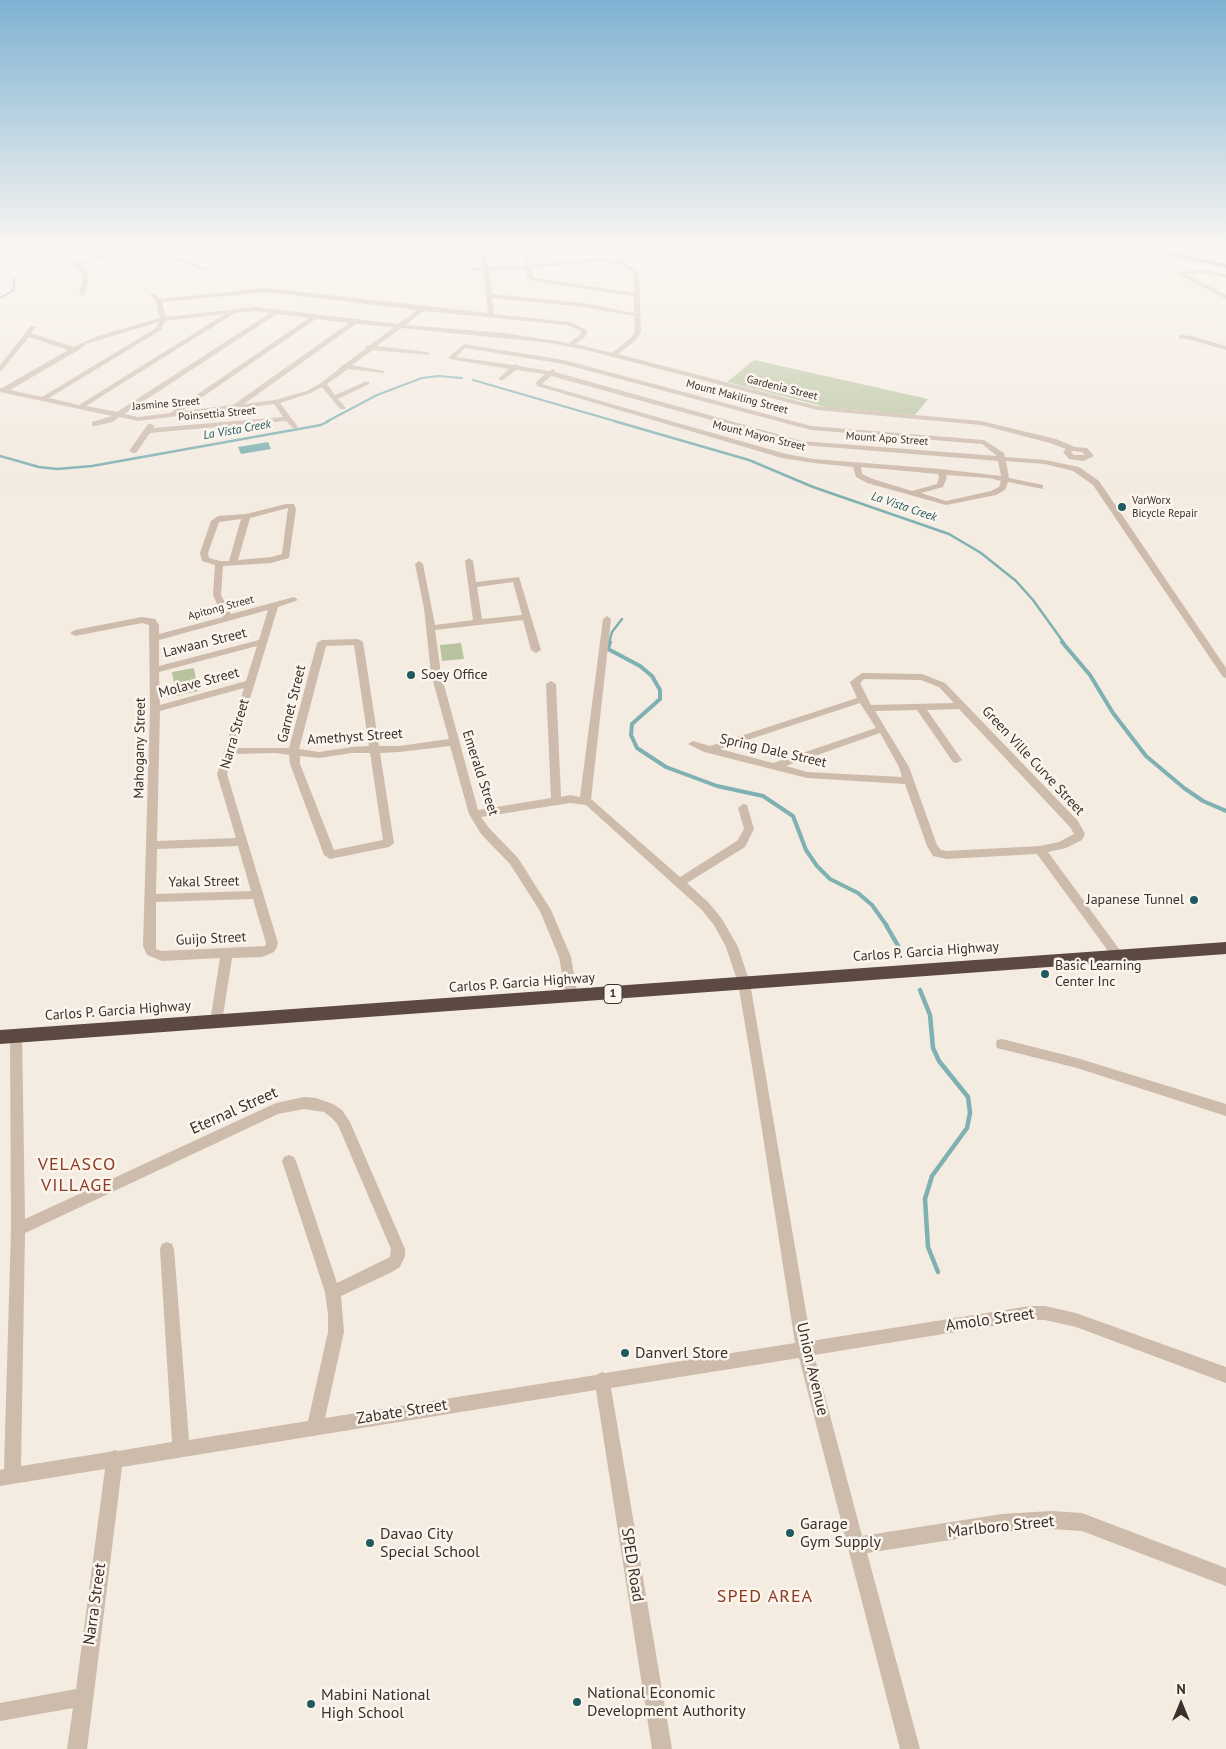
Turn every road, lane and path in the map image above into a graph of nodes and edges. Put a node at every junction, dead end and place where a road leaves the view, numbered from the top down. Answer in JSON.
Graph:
{"nodes":[{"id":1,"x":31,"y":330,"type":"edge"},
{"id":2,"x":128,"y":330,"type":"edge"},
{"id":3,"x":158,"y":330,"type":"edge"},
{"id":4,"x":204,"y":330,"type":"edge"},
{"id":5,"x":248,"y":330,"type":"edge"},
{"id":6,"x":297,"y":330,"type":"edge"},
{"id":7,"x":344,"y":330,"type":"edge"},
{"id":8,"x":394,"y":330,"type":"edge"},
{"id":9,"x":441,"y":330,"type":"edge"},
{"id":10,"x":584,"y":330,"type":"edge"},
{"id":11,"x":638,"y":330,"type":"edge"},
{"id":12,"x":28,"y":334,"type":"junction"},
{"id":13,"x":1181,"y":337,"type":"dead end"},
{"id":14,"x":570,"y":345,"type":"junction"},
{"id":15,"x":464,"y":346,"type":"joint"},
{"id":16,"x":368,"y":348,"type":"junction"},
{"id":17,"x":1226,"y":348,"type":"edge"},
{"id":18,"x":75,"y":350,"type":"junction"},
{"id":19,"x":426,"y":354,"type":"dead end"},
{"id":20,"x":613,"y":355,"type":"junction"},
{"id":21,"x":564,"y":362,"type":"junction"},
{"id":22,"x":344,"y":366,"type":"junction"},
{"id":23,"x":516,"y":366,"type":"junction"},
{"id":24,"x":0,"y":369,"type":"edge"},
{"id":25,"x":382,"y":372,"type":"dead end"},
{"id":26,"x":550,"y":373,"type":"junction"},
{"id":27,"x":501,"y":379,"type":"dead end"},
{"id":28,"x":367,"y":383,"type":"dead end"},
{"id":29,"x":323,"y":384,"type":"junction"},
{"id":30,"x":2,"y":391,"type":"edge"},
{"id":31,"x":334,"y":398,"type":"junction"},
{"id":32,"x":41,"y":400,"type":"junction"},
{"id":33,"x":276,"y":402,"type":"junction"},
{"id":34,"x":80,"y":407,"type":"junction"},
{"id":35,"x":233,"y":408,"type":"junction"},
{"id":36,"x":342,"y":408,"type":"dead end"},
{"id":37,"x":795,"y":414,"type":"junction"},
{"id":38,"x":116,"y":416,"type":"junction"},
{"id":39,"x":169,"y":417,"type":"junction"},
{"id":40,"x":156,"y":418,"type":"junction"},
{"id":41,"x":288,"y":419,"type":"junction"},
{"id":42,"x":95,"y":424,"type":"dead end"},
{"id":43,"x":294,"y":427,"type":"dead end"},
{"id":44,"x":148,"y":431,"type":"junction"},
{"id":45,"x":773,"y":436,"type":"junction"},
{"id":46,"x":758,"y":449,"type":"junction"},
{"id":47,"x":133,"y":451,"type":"dead end"},
{"id":48,"x":1070,"y":451,"type":"junction"},
{"id":49,"x":751,"y":455,"type":"dead end"},
{"id":50,"x":1002,"y":458,"type":"junction"},
{"id":51,"x":1074,"y":458,"type":"junction"},
{"id":52,"x":856,"y":464,"type":"junction"},
{"id":53,"x":1069,"y":467,"type":"junction"},
{"id":54,"x":941,"y":471,"type":"junction"},
{"id":55,"x":1005,"y":478,"type":"junction"},
{"id":56,"x":1040,"y":487,"type":"dead end"},
{"id":57,"x":910,"y":493,"type":"junction"},
{"id":58,"x":246,"y":516,"type":"junction"},
{"id":59,"x":469,"y":561,"type":"dead end"},
{"id":60,"x":233,"y":563,"type":"junction"},
{"id":61,"x":219,"y":564,"type":"junction"},
{"id":62,"x":419,"y":564,"type":"dead end"},
{"id":63,"x":473,"y":585,"type":"junction"},
{"id":64,"x":294,"y":600,"type":"dead end"},
{"id":65,"x":274,"y":606,"type":"junction"},
{"id":66,"x":527,"y":617,"type":"junction"},
{"id":67,"x":228,"y":618,"type":"junction"},
{"id":68,"x":607,"y":619,"type":"dead end"},
{"id":69,"x":478,"y":622,"type":"junction"},
{"id":70,"x":431,"y":628,"type":"junction"},
{"id":71,"x":75,"y":633,"type":"dead end"},
{"id":72,"x":154,"y":638,"type":"junction"},
{"id":73,"x":262,"y":642,"type":"junction"},
{"id":74,"x":536,"y":650,"type":"dead end"},
{"id":75,"x":155,"y":670,"type":"junction"},
{"id":76,"x":1226,"y":675,"type":"edge"},
{"id":77,"x":250,"y":683,"type":"junction"},
{"id":78,"x":551,"y":684,"type":"dead end"},
{"id":79,"x":865,"y":703,"type":"junction"},
{"id":80,"x":962,"y":706,"type":"junction"},
{"id":81,"x":920,"y":707,"type":"junction"},
{"id":82,"x":155,"y":709,"type":"junction"},
{"id":83,"x":882,"y":729,"type":"junction"},
{"id":84,"x":454,"y":742,"type":"junction"},
{"id":85,"x":693,"y":744,"type":"dead end"},
{"id":86,"x":376,"y":750,"type":"junction"},
{"id":87,"x":708,"y":750,"type":"junction"},
{"id":88,"x":228,"y":751,"type":"junction"},
{"id":89,"x":294,"y":752,"type":"junction"},
{"id":90,"x":957,"y":760,"type":"dead end"},
{"id":91,"x":773,"y":767,"type":"junction"},
{"id":92,"x":909,"y":781,"type":"junction"},
{"id":93,"x":556,"y":801,"type":"junction"},
{"id":94,"x":585,"y":801,"type":"junction"},
{"id":95,"x":743,"y":808,"type":"dead end"},
{"id":96,"x":474,"y":814,"type":"junction"},
{"id":97,"x":241,"y":842,"type":"junction"},
{"id":98,"x":152,"y":846,"type":"junction"},
{"id":99,"x":1040,"y":850,"type":"junction"},
{"id":100,"x":680,"y":882,"type":"junction"},
{"id":101,"x":258,"y":896,"type":"junction"},
{"id":102,"x":150,"y":898,"type":"junction"},
{"id":103,"x":1226,"y":948,"type":"edge"},
{"id":104,"x":270,"y":949,"type":"joint"},
{"id":105,"x":153,"y":954,"type":"joint"},
{"id":106,"x":227,"y":954,"type":"junction"},
{"id":107,"x":1118,"y":956,"type":"junction"},
{"id":108,"x":744,"y":983,"type":"junction"},
{"id":109,"x":572,"y":997,"type":"junction"},
{"id":110,"x":216,"y":1022,"type":"junction"},
{"id":111,"x":8,"y":1036,"type":"edge"},
{"id":112,"x":1002,"y":1044,"type":"dead end"},
{"id":113,"x":1226,"y":1108,"type":"edge"},
{"id":114,"x":289,"y":1161,"type":"dead end"},
{"id":115,"x":18,"y":1229,"type":"junction"},
{"id":116,"x":167,"y":1249,"type":"dead end"},
{"id":117,"x":333,"y":1292,"type":"junction"},
{"id":118,"x":804,"y":1348,"type":"junction"},
{"id":119,"x":1226,"y":1375,"type":"edge"},
{"id":120,"x":602,"y":1380,"type":"junction"},
{"id":121,"x":315,"y":1426,"type":"junction"},
{"id":122,"x":181,"y":1448,"type":"junction"},
{"id":123,"x":115,"y":1458,"type":"junction"},
{"id":124,"x":6,"y":1477,"type":"edge"},
{"id":125,"x":857,"y":1546,"type":"junction"},
{"id":126,"x":1226,"y":1577,"type":"edge"},
{"id":127,"x":83,"y":1697,"type":"junction"},
{"id":128,"x":0,"y":1712,"type":"edge"},
{"id":129,"x":77,"y":1749,"type":"edge"},
{"id":130,"x":662,"y":1749,"type":"edge"},
{"id":131,"x":910,"y":1749,"type":"edge"}],
"edges":[{"from":1,"to":12,"type":"street"},
{"from":2,"to":18,"type":"street","name":"Gardenia Street"},
{"from":3,"to":32,"type":"street"},
{"from":4,"to":34,"type":"street"},
{"from":5,"to":38,"type":"street"},
{"from":6,"to":39,"type":"street"},
{"from":7,"to":35,"type":"street"},
{"from":8,"to":16,"type":"street","name":"Jasmine Street"},
{"from":9,"to":14,"type":"street","name":"Gardenia Street"},
{"from":10,"to":14,"type":"street"},
{"from":11,"to":20,"type":"street"},
{"from":12,"to":18,"type":"street"},
{"from":12,"to":24,"type":"street"},
{"from":13,"to":17,"type":"street"},
{"from":14,"to":20,"type":"street","name":"Gardenia Street"},
{"from":15,"to":21,"type":"street","name":"Mount Makiling Street"},
{"from":15,"to":23,"type":"street","name":"Mount Apo Street"},
{"from":16,"to":19,"type":"street"},
{"from":16,"to":22,"type":"street","name":"Jasmine Street"},
{"from":18,"to":30,"type":"street","name":"Gardenia Street"},
{"from":20,"to":37,"type":"street","name":"Gardenia Street"},
{"from":21,"to":26,"type":"street"},
{"from":21,"to":37,"type":"street","name":"Mount Makiling Street"},
{"from":22,"to":25,"type":"street"},
{"from":22,"to":29,"type":"street","name":"Jasmine Street"},
{"from":23,"to":26,"type":"street","name":"Mount Apo Street"},
{"from":23,"to":27,"type":"street"},
{"from":26,"to":45,"type":"street","name":"Mount Apo Street"},
{"from":26,"to":46,"type":"street","name":"Mount Mayon Street"},
{"from":28,"to":31,"type":"street"},
{"from":29,"to":31,"type":"street"},
{"from":29,"to":33,"type":"street","name":"Jasmine Street"},
{"from":30,"to":32,"type":"street","name":"Jasmine Street"},
{"from":31,"to":36,"type":"street"},
{"from":32,"to":34,"type":"street","name":"Jasmine Street"},
{"from":33,"to":35,"type":"street","name":"Jasmine Street"},
{"from":33,"to":41,"type":"street"},
{"from":34,"to":38,"type":"street","name":"Jasmine Street"},
{"from":35,"to":39,"type":"street","name":"Jasmine Street"},
{"from":37,"to":45,"type":"street"},
{"from":37,"to":48,"type":"street","name":"Gardenia Street"},
{"from":37,"to":50,"type":"street","name":"Mount Makiling Street"},
{"from":38,"to":40,"type":"street","name":"Jasmine Street"},
{"from":38,"to":42,"type":"street"},
{"from":39,"to":40,"type":"street","name":"Jasmine Street"},
{"from":40,"to":44,"type":"street"},
{"from":41,"to":43,"type":"street"},
{"from":41,"to":44,"type":"street","name":"Poinsettia Street"},
{"from":44,"to":47,"type":"street"},
{"from":45,"to":46,"type":"street"},
{"from":45,"to":50,"type":"street","name":"Mount Apo Street"},
{"from":46,"to":49,"type":"street"},
{"from":46,"to":52,"type":"street","name":"Mount Mayon Street"},
{"from":48,"to":51,"type":"street"},
{"from":48,"to":51,"type":"street"},
{"from":50,"to":53,"type":"street","name":"Mount Apo Street"},
{"from":50,"to":55,"type":"street"},
{"from":51,"to":53,"type":"street"},
{"from":52,"to":54,"type":"street","name":"Mount Mayon Street"},
{"from":52,"to":57,"type":"street"},
{"from":53,"to":76,"type":"street","name":"Mount Apo Street"},
{"from":54,"to":55,"type":"street","name":"Mount Mayon Street"},
{"from":54,"to":57,"type":"street"},
{"from":55,"to":56,"type":"street","name":"Mount Mayon Street"},
{"from":55,"to":57,"type":"street"},
{"from":58,"to":60,"type":"street"},
{"from":58,"to":60,"type":"street"},
{"from":58,"to":61,"type":"street"},
{"from":59,"to":63,"type":"street"},
{"from":60,"to":61,"type":"street"},
{"from":61,"to":67,"type":"street"},
{"from":62,"to":70,"type":"street","name":"Emerald Street"},
{"from":63,"to":66,"type":"street"},
{"from":63,"to":69,"type":"street"},
{"from":64,"to":65,"type":"street","name":"Apitong Street"},
{"from":65,"to":67,"type":"street","name":"Apitong Street"},
{"from":65,"to":73,"type":"street","name":"Narra Street"},
{"from":66,"to":69,"type":"street"},
{"from":66,"to":74,"type":"street"},
{"from":67,"to":72,"type":"street","name":"Apitong Street"},
{"from":68,"to":94,"type":"street"},
{"from":69,"to":70,"type":"street"},
{"from":70,"to":84,"type":"street","name":"Emerald Street"},
{"from":71,"to":72,"type":"street","name":"Mahogany Street"},
{"from":72,"to":75,"type":"street","name":"Mahogany Street"},
{"from":73,"to":75,"type":"street","name":"Lawaan Street"},
{"from":73,"to":77,"type":"street","name":"Narra Street"},
{"from":75,"to":82,"type":"street","name":"Mahogany Street"},
{"from":77,"to":82,"type":"street","name":"Molave Street"},
{"from":77,"to":88,"type":"street","name":"Narra Street"},
{"from":78,"to":93,"type":"street"},
{"from":79,"to":80,"type":"street","name":"Green Ville Curve Street"},
{"from":79,"to":81,"type":"street"},
{"from":79,"to":83,"type":"street"},
{"from":79,"to":87,"type":"street"},
{"from":80,"to":81,"type":"street"},
{"from":80,"to":99,"type":"street","name":"Green Ville Curve Street"},
{"from":81,"to":90,"type":"street"},
{"from":82,"to":98,"type":"street","name":"Mahogany Street"},
{"from":83,"to":91,"type":"street"},
{"from":83,"to":92,"type":"street"},
{"from":84,"to":86,"type":"street","name":"Amethyst Street"},
{"from":84,"to":96,"type":"street","name":"Emerald Street"},
{"from":85,"to":87,"type":"street","name":"Spring Dale Street"},
{"from":86,"to":89,"type":"street","name":"Amethyst Street"},
{"from":86,"to":89,"type":"street","name":"Garnet Street"},
{"from":86,"to":89,"type":"street","name":"Garnet Street"},
{"from":87,"to":91,"type":"street","name":"Spring Dale Street"},
{"from":88,"to":89,"type":"street","name":"Amethyst Street"},
{"from":88,"to":97,"type":"street","name":"Narra Street"},
{"from":91,"to":92,"type":"street","name":"Spring Dale Street"},
{"from":92,"to":99,"type":"street"},
{"from":93,"to":94,"type":"street"},
{"from":93,"to":96,"type":"street"},
{"from":94,"to":100,"type":"street","name":"Union Avenue"},
{"from":95,"to":100,"type":"street"},
{"from":96,"to":109,"type":"street","name":"Emerald Street"},
{"from":97,"to":98,"type":"street"},
{"from":97,"to":101,"type":"street","name":"Narra Street"},
{"from":98,"to":102,"type":"street","name":"Mahogany Street"},
{"from":99,"to":107,"type":"street"},
{"from":100,"to":108,"type":"street","name":"Union Avenue"},
{"from":101,"to":102,"type":"street","name":"Yakal Street"},
{"from":101,"to":104,"type":"street","name":"Narra Street"},
{"from":102,"to":105,"type":"street","name":"Mahogany Street"},
{"from":103,"to":107,"type":"highway","name":"Carlos P. Garcia Highway","number":"1"},
{"from":104,"to":106,"type":"street","name":"Guijo Street"},
{"from":105,"to":106,"type":"street","name":"Guijo Street"},
{"from":106,"to":110,"type":"street"},
{"from":107,"to":108,"type":"highway","name":"Carlos P. Garcia Highway","number":"1"},
{"from":108,"to":109,"type":"highway","name":"Carlos P. Garcia Highway","number":"1"},
{"from":108,"to":118,"type":"street","name":"Union Avenue"},
{"from":109,"to":110,"type":"highway","name":"Carlos P. Garcia Highway","number":"1"},
{"from":110,"to":111,"type":"highway","name":"Carlos P. Garcia Highway","number":"1"},
{"from":111,"to":115,"type":"street"},
{"from":112,"to":113,"type":"street"},
{"from":114,"to":117,"type":"street"},
{"from":115,"to":117,"type":"street","name":"Eternal Street"},
{"from":115,"to":124,"type":"street"},
{"from":116,"to":122,"type":"street"},
{"from":117,"to":121,"type":"street"},
{"from":118,"to":119,"type":"street","name":"Amolo Street"},
{"from":118,"to":120,"type":"street","name":"Zabate Street"},
{"from":118,"to":125,"type":"street","name":"Union Avenue"},
{"from":120,"to":121,"type":"street","name":"Zabate Street"},
{"from":120,"to":130,"type":"street","name":"SPED Road"},
{"from":121,"to":122,"type":"street","name":"Zabate Street"},
{"from":122,"to":123,"type":"street","name":"Zabate Street"},
{"from":123,"to":124,"type":"street","name":"Zabate Street"},
{"from":123,"to":127,"type":"street","name":"Narra Street"},
{"from":125,"to":126,"type":"street","name":"Marlboro Street"},
{"from":125,"to":131,"type":"street","name":"Union Avenue"},
{"from":127,"to":128,"type":"street"},
{"from":127,"to":129,"type":"street","name":"Narra Street"}]}
